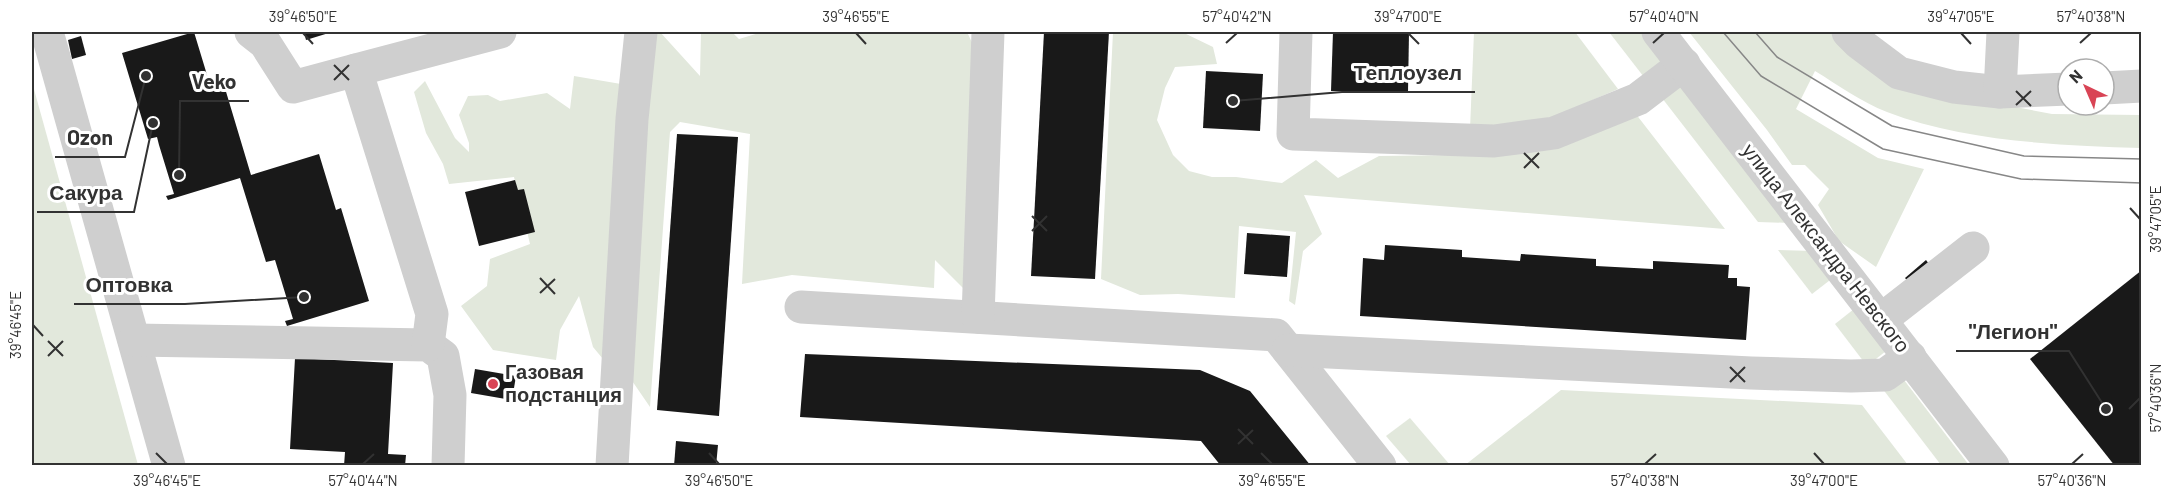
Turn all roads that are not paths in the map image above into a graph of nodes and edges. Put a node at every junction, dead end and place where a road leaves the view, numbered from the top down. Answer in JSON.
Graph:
{"nodes":[{"id":1,"x":47,"y":32,"type":"edge"},
{"id":2,"x":251,"y":32,"type":"edge"},
{"id":3,"x":500,"y":32,"type":"edge"},
{"id":4,"x":640,"y":32,"type":"edge"},
{"id":5,"x":988,"y":32,"type":"edge"},
{"id":6,"x":1296,"y":32,"type":"edge"},
{"id":7,"x":1658,"y":32,"type":"edge"},
{"id":8,"x":1848,"y":32,"type":"edge"},
{"id":9,"x":2003,"y":32,"type":"edge"},
{"id":10,"x":1684,"y":64,"type":"junction"},
{"id":11,"x":356,"y":70,"type":"junction"},
{"id":12,"x":2142,"y":86,"type":"edge"},
{"id":13,"x":2116,"y":87,"type":"edge"},
{"id":14,"x":2056,"y":90,"type":"edge"},
{"id":15,"x":2000,"y":92,"type":"junction"},
{"id":16,"x":1973,"y":248,"type":"dead end"},
{"id":17,"x":801,"y":307,"type":"dead end"},
{"id":18,"x":978,"y":317,"type":"junction"},
{"id":19,"x":1882,"y":319,"type":"junction"},
{"id":20,"x":134,"y":340,"type":"junction"},
{"id":21,"x":428,"y":345,"type":"junction"},
{"id":22,"x":1288,"y":350,"type":"junction"},
{"id":23,"x":1910,"y":357,"type":"junction"},
{"id":24,"x":170,"y":465,"type":"edge"},
{"id":25,"x":448,"y":465,"type":"edge"},
{"id":26,"x":612,"y":465,"type":"edge"},
{"id":27,"x":1380,"y":465,"type":"edge"},
{"id":28,"x":1993,"y":465,"type":"edge"}],
"edges":[{"from":1,"to":20,"type":"street"},
{"from":2,"to":11,"type":"street"},
{"from":3,"to":11,"type":"street"},
{"from":4,"to":26,"type":"street"},
{"from":5,"to":18,"type":"street"},
{"from":6,"to":10,"type":"street"},
{"from":7,"to":10,"type":"street","name":"улица Александра Невского"},
{"from":8,"to":15,"type":"street"},
{"from":9,"to":15,"type":"street"},
{"from":10,"to":19,"type":"street","name":"улица Александра Невского"},
{"from":11,"to":21,"type":"street"},
{"from":12,"to":13,"type":"street"},
{"from":14,"to":15,"type":"street"},
{"from":16,"to":19,"type":"street"},
{"from":17,"to":18,"type":"street"},
{"from":18,"to":22,"type":"street"},
{"from":19,"to":23,"type":"street","name":"улица Александра Невского"},
{"from":20,"to":21,"type":"street"},
{"from":20,"to":24,"type":"street"},
{"from":21,"to":25,"type":"street"},
{"from":22,"to":23,"type":"street"},
{"from":22,"to":27,"type":"street"},
{"from":23,"to":28,"type":"street","name":"улица Александра Невского"}]}
